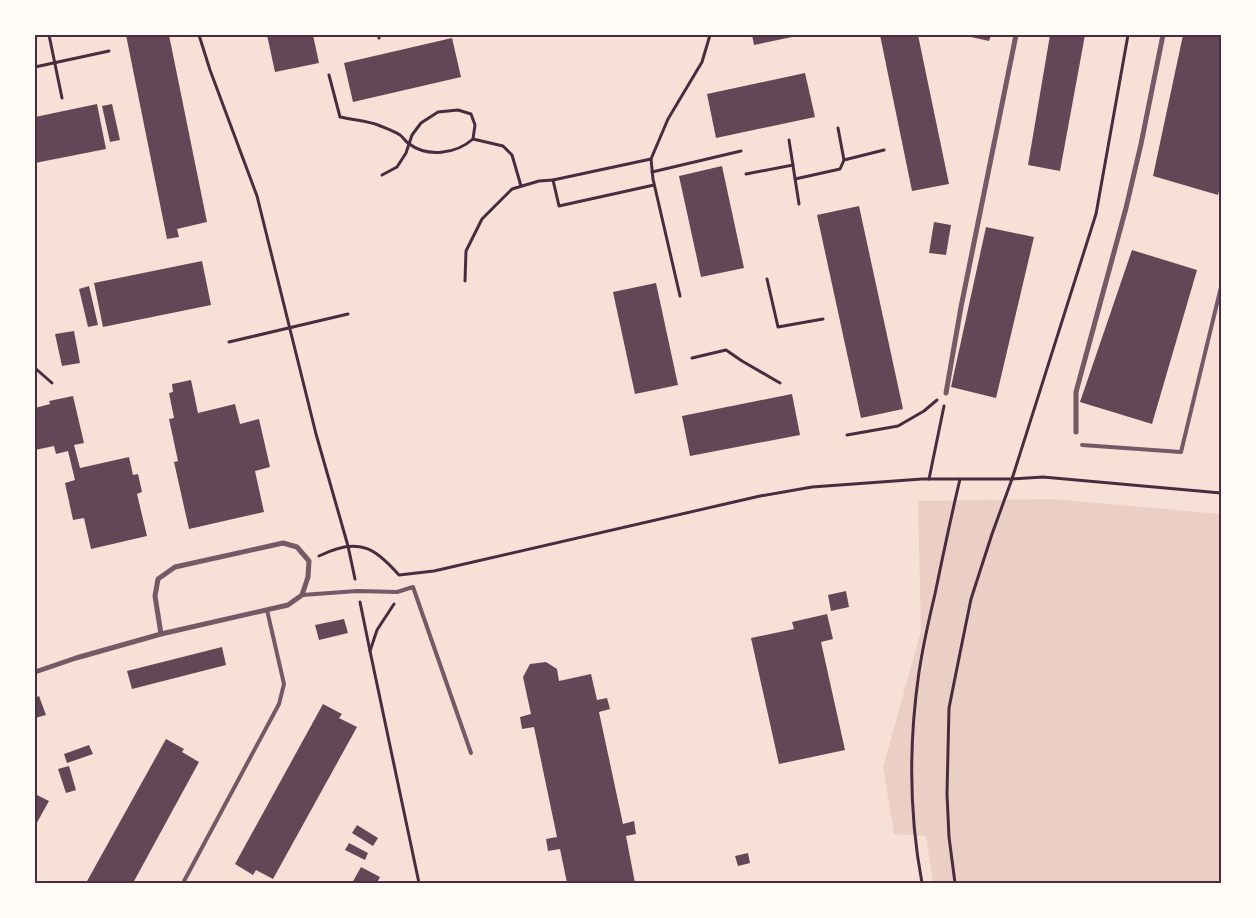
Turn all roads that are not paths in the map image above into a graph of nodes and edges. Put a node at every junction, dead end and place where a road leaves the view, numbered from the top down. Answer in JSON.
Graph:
{"nodes":[{"id":1,"x":1016,"y":35,"type":"edge"},
{"id":2,"x":1163,"y":35,"type":"edge"},
{"id":3,"x":1221,"y":287,"type":"edge"},
{"id":4,"x":946,"y":393,"type":"road end"},
{"id":5,"x":1076,"y":432,"type":"dead end"},
{"id":6,"x":1082,"y":445,"type":"dead end"},
{"id":7,"x":302,"y":595,"type":"junction"},
{"id":8,"x":267,"y":610,"type":"junction"},
{"id":9,"x":161,"y":634,"type":"junction"},
{"id":10,"x":35,"y":672,"type":"edge"},
{"id":11,"x":471,"y":753,"type":"dead end"},
{"id":12,"x":182,"y":883,"type":"edge"}],
"edges":[{"from":1,"to":4,"type":"street"},
{"from":2,"to":5,"type":"street"},
{"from":3,"to":6,"type":"lane"},
{"from":7,"to":8,"type":"street"},
{"from":7,"to":9,"type":"street"},
{"from":7,"to":11,"type":"lane"},
{"from":8,"to":9,"type":"street"},
{"from":8,"to":12,"type":"lane"},
{"from":9,"to":10,"type":"street"}]}
